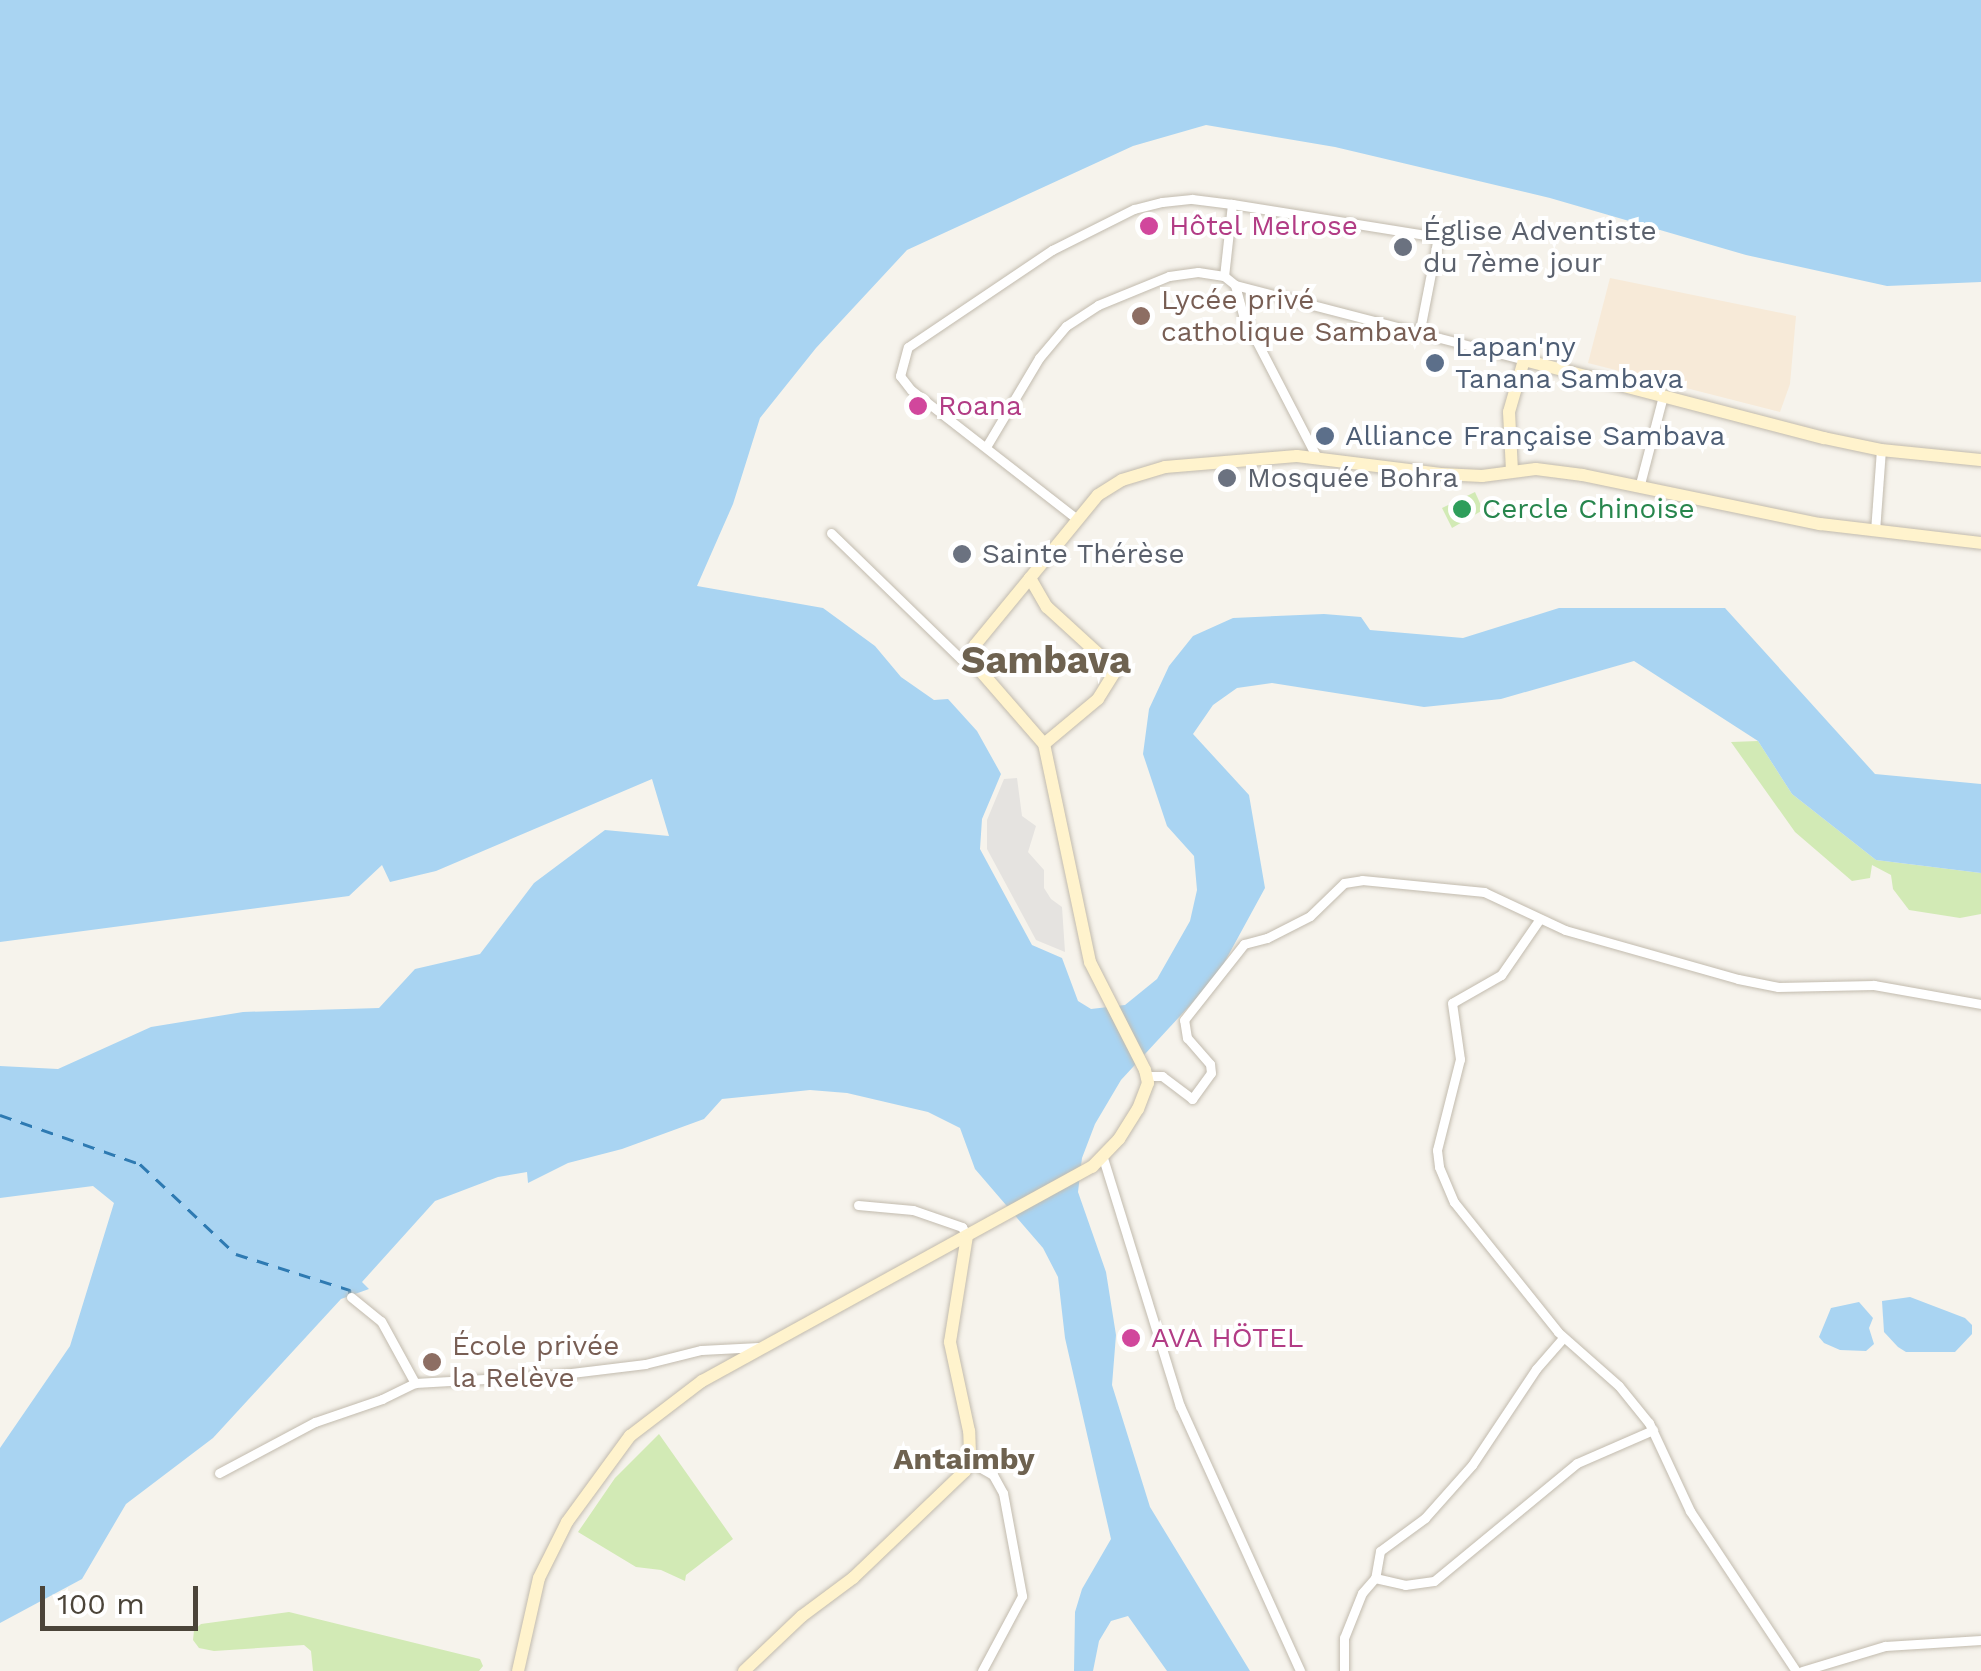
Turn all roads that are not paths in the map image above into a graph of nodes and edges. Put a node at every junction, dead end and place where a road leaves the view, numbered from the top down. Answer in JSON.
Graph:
{"nodes":[{"id":1,"x":1232,"y":204,"type":"junction"},
{"id":2,"x":1224,"y":276,"type":"junction"},
{"id":3,"x":1235,"y":285,"type":"junction"},
{"id":4,"x":1420,"y":330,"type":"junction"},
{"id":5,"x":1524,"y":360,"type":"junction"},
{"id":6,"x":1663,"y":396,"type":"junction"},
{"id":7,"x":986,"y":447,"type":"junction"},
{"id":8,"x":1881,"y":450,"type":"junction"},
{"id":9,"x":1316,"y":456,"type":"junction"},
{"id":10,"x":1981,"y":460,"type":"edge"},
{"id":11,"x":1512,"y":471,"type":"junction"},
{"id":12,"x":1640,"y":484,"type":"junction"},
{"id":13,"x":1077,"y":519,"type":"junction"},
{"id":14,"x":1875,"y":531,"type":"junction"},
{"id":15,"x":831,"y":533,"type":"dead end"},
{"id":16,"x":1981,"y":543,"type":"edge"},
{"id":17,"x":1030,"y":578,"type":"junction"},
{"id":18,"x":970,"y":659,"type":"junction"},
{"id":19,"x":1044,"y":744,"type":"junction"},
{"id":20,"x":1539,"y":920,"type":"junction"},
{"id":21,"x":1981,"y":1004,"type":"edge"},
{"id":22,"x":1146,"y":1073,"type":"junction"},
{"id":23,"x":1098,"y":1162,"type":"junction"},
{"id":24,"x":858,"y":1205,"type":"dead end"},
{"id":25,"x":967,"y":1236,"type":"junction"},
{"id":26,"x":351,"y":1296,"type":"dead end"},
{"id":27,"x":1563,"y":1338,"type":"junction"},
{"id":28,"x":765,"y":1347,"type":"junction"},
{"id":29,"x":414,"y":1382,"type":"junction"},
{"id":30,"x":1652,"y":1430,"type":"junction"},
{"id":31,"x":969,"y":1461,"type":"junction"},
{"id":32,"x":219,"y":1473,"type":"dead end"},
{"id":33,"x":1376,"y":1578,"type":"junction"},
{"id":34,"x":1981,"y":1640,"type":"edge"},
{"id":35,"x":518,"y":1671,"type":"edge"},
{"id":36,"x":744,"y":1671,"type":"edge"},
{"id":37,"x":982,"y":1671,"type":"edge"},
{"id":38,"x":1300,"y":1671,"type":"edge"},
{"id":39,"x":1344,"y":1671,"type":"edge"},
{"id":40,"x":1799,"y":1671,"type":"edge"}],
"edges":[{"from":1,"to":2,"type":"street"},
{"from":1,"to":4,"type":"street"},
{"from":1,"to":7,"type":"street"},
{"from":2,"to":3,"type":"street"},
{"from":2,"to":7,"type":"street"},
{"from":3,"to":4,"type":"street"},
{"from":3,"to":9,"type":"street"},
{"from":4,"to":5,"type":"street"},
{"from":5,"to":6,"type":"main road"},
{"from":5,"to":11,"type":"main road"},
{"from":6,"to":8,"type":"main road"},
{"from":6,"to":12,"type":"street"},
{"from":7,"to":13,"type":"street"},
{"from":8,"to":10,"type":"main road"},
{"from":8,"to":14,"type":"street"},
{"from":9,"to":11,"type":"main road"},
{"from":9,"to":13,"type":"main road"},
{"from":11,"to":12,"type":"main road"},
{"from":12,"to":14,"type":"main road"},
{"from":13,"to":17,"type":"main road"},
{"from":14,"to":16,"type":"main road"},
{"from":15,"to":18,"type":"street"},
{"from":17,"to":18,"type":"main road"},
{"from":17,"to":19,"type":"main road"},
{"from":18,"to":19,"type":"main road"},
{"from":19,"to":22,"type":"main road"},
{"from":20,"to":21,"type":"street"},
{"from":20,"to":22,"type":"street"},
{"from":20,"to":27,"type":"street"},
{"from":22,"to":23,"type":"main road"},
{"from":23,"to":25,"type":"main road"},
{"from":23,"to":38,"type":"street"},
{"from":24,"to":25,"type":"street"},
{"from":25,"to":28,"type":"main road"},
{"from":25,"to":31,"type":"main road"},
{"from":26,"to":29,"type":"street"},
{"from":27,"to":30,"type":"street"},
{"from":27,"to":33,"type":"street"},
{"from":28,"to":29,"type":"street"},
{"from":28,"to":35,"type":"main road"},
{"from":29,"to":32,"type":"street"},
{"from":30,"to":33,"type":"street"},
{"from":30,"to":40,"type":"street"},
{"from":31,"to":36,"type":"main road"},
{"from":31,"to":37,"type":"street"},
{"from":33,"to":39,"type":"street"},
{"from":34,"to":40,"type":"street"}]}
